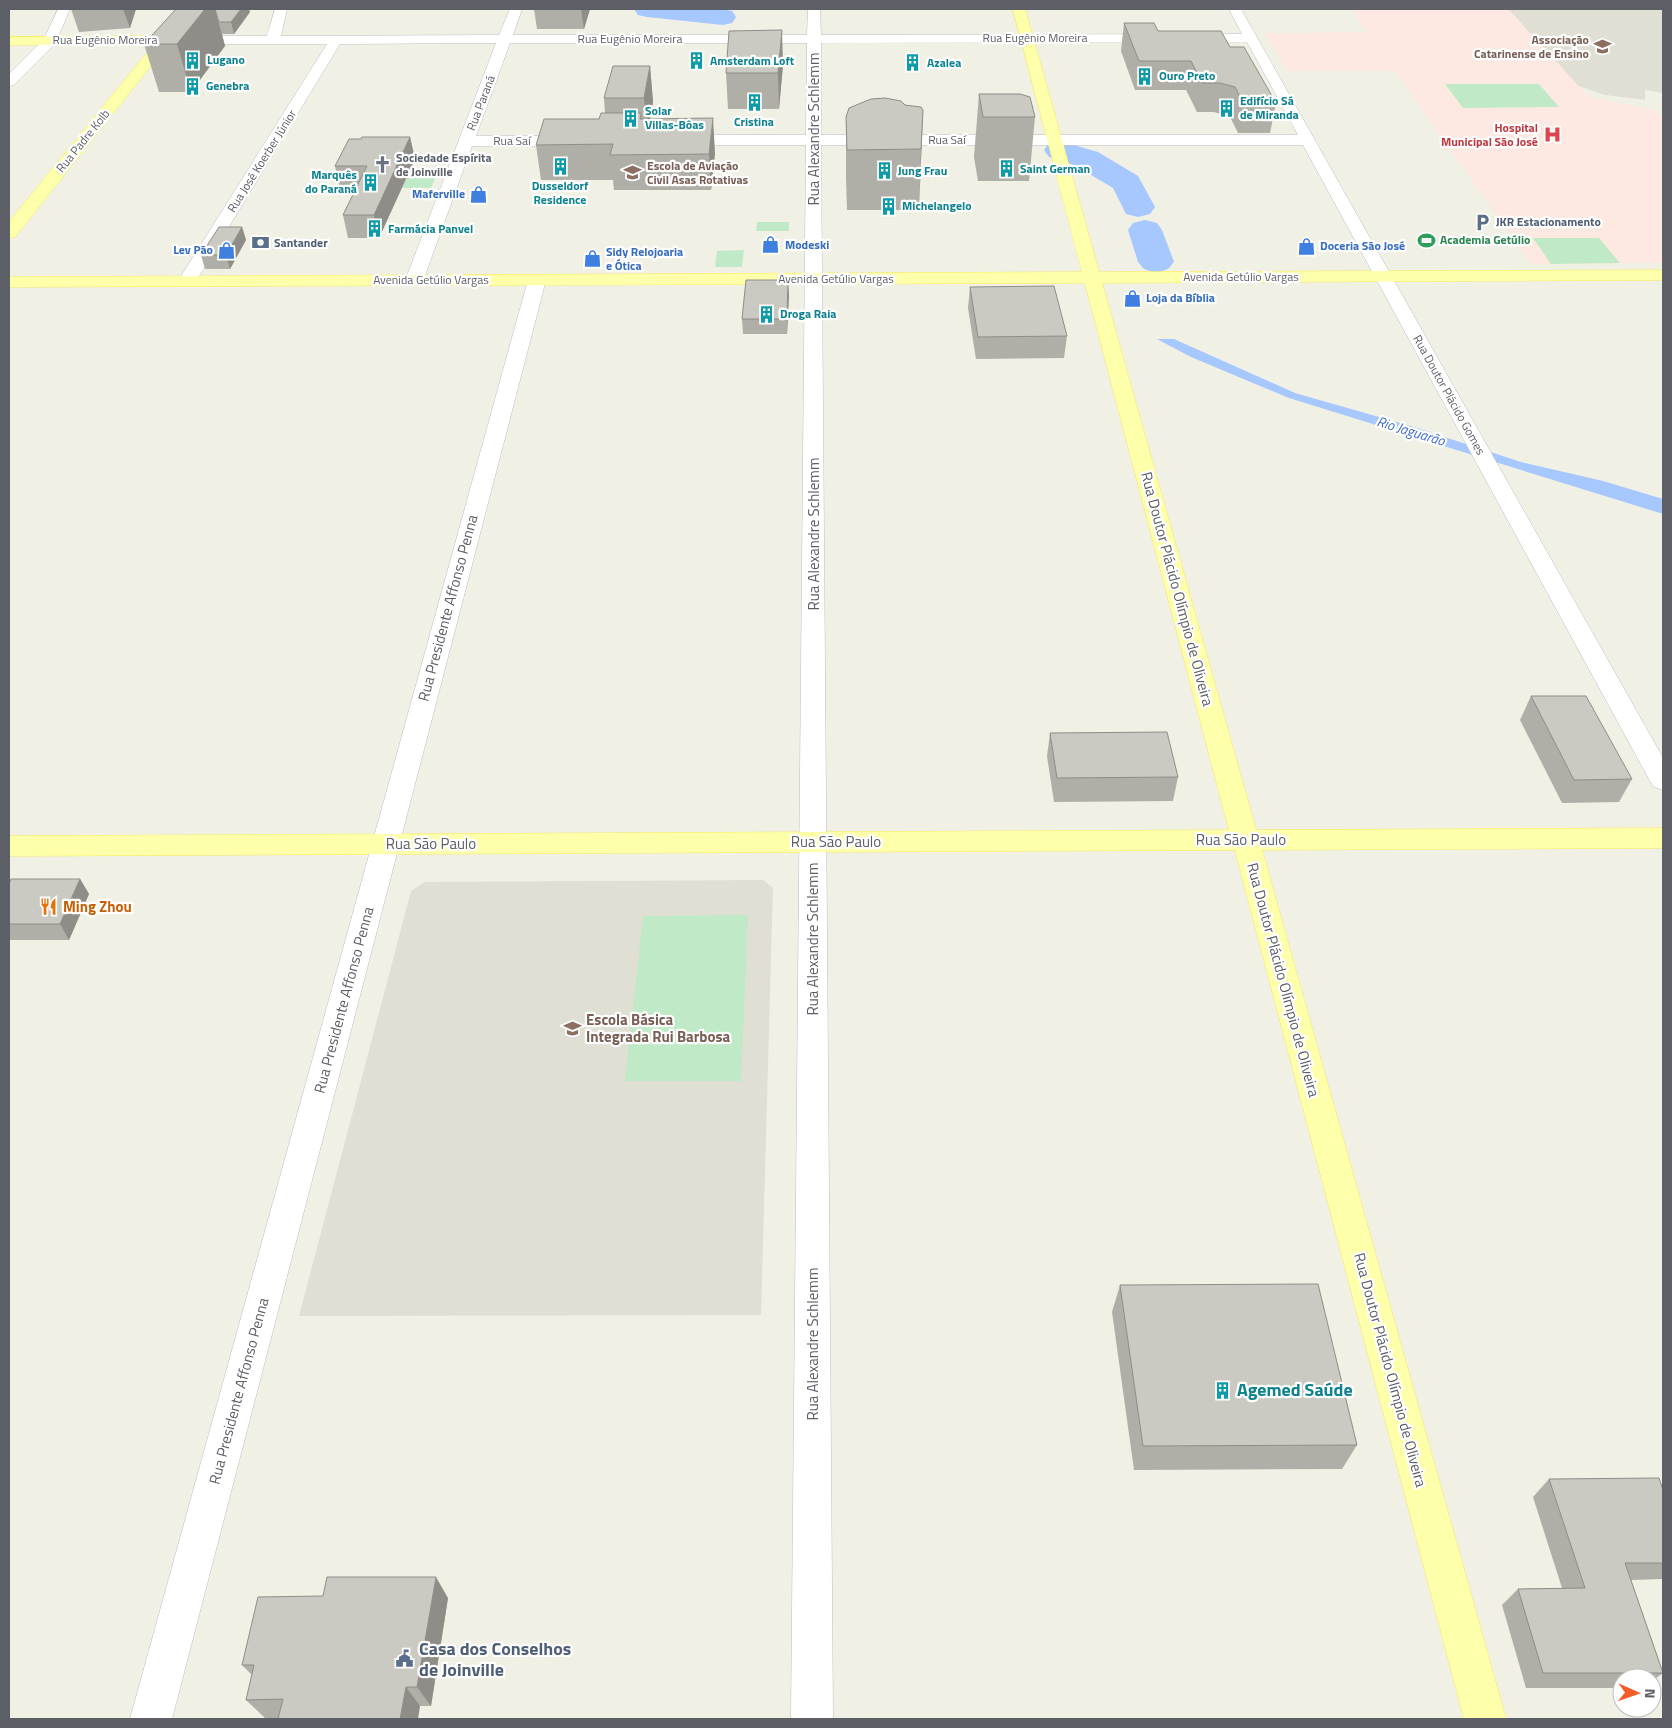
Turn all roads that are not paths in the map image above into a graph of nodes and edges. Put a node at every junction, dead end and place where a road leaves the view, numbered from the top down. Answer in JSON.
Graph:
{"nodes":[{"id":1,"x":64,"y":9,"type":"edge"},
{"id":2,"x":281,"y":9,"type":"edge"},
{"id":3,"x":516,"y":9,"type":"edge"},
{"id":4,"x":814,"y":9,"type":"edge"},
{"id":5,"x":1019,"y":9,"type":"edge"},
{"id":6,"x":1235,"y":9,"type":"edge"},
{"id":7,"x":1027,"y":38,"type":"junction"},
{"id":8,"x":1251,"y":38,"type":"junction"},
{"id":9,"x":814,"y":39,"type":"junction"},
{"id":10,"x":50,"y":40,"type":"junction"},
{"id":11,"x":273,"y":40,"type":"junction"},
{"id":12,"x":336,"y":40,"type":"junction"},
{"id":13,"x":504,"y":40,"type":"junction"},
{"id":14,"x":9,"y":41,"type":"edge"},
{"id":15,"x":165,"y":42,"type":"junction"},
{"id":16,"x":9,"y":82,"type":"edge"},
{"id":17,"x":665,"y":140,"type":"edge"},
{"id":18,"x":814,"y":140,"type":"junction"},
{"id":19,"x":1054,"y":140,"type":"junction"},
{"id":20,"x":1308,"y":140,"type":"junction"},
{"id":21,"x":466,"y":141,"type":"junction"},
{"id":22,"x":586,"y":141,"type":"edge"},
{"id":23,"x":9,"y":233,"type":"edge"},
{"id":24,"x":1663,"y":275,"type":"edge"},
{"id":25,"x":1384,"y":276,"type":"junction"},
{"id":26,"x":1092,"y":278,"type":"junction"},
{"id":27,"x":814,"y":279,"type":"junction"},
{"id":28,"x":414,"y":280,"type":"junction"},
{"id":29,"x":537,"y":280,"type":"junction"},
{"id":30,"x":187,"y":281,"type":"junction"},
{"id":31,"x":9,"y":282,"type":"edge"},
{"id":32,"x":1663,"y":781,"type":"edge"},
{"id":33,"x":1663,"y":838,"type":"edge"},
{"id":34,"x":1245,"y":840,"type":"junction"},
{"id":35,"x":813,"y":842,"type":"junction"},
{"id":36,"x":385,"y":844,"type":"junction"},
{"id":37,"x":9,"y":846,"type":"edge"},
{"id":38,"x":151,"y":1719,"type":"edge"},
{"id":39,"x":812,"y":1719,"type":"edge"},
{"id":40,"x":1485,"y":1719,"type":"edge"}],
"edges":[{"from":1,"to":10,"type":"street"},
{"from":2,"to":11,"type":"street"},
{"from":3,"to":13,"type":"street","name":"Rua Paraná"},
{"from":4,"to":9,"type":"street","name":"Rua Alexandre Schlemm"},
{"from":5,"to":7,"type":"main road","name":"Rua Doutor Plácido Olímpio de Oliveira"},
{"from":6,"to":8,"type":"street","name":"Rua Doutor Plácido Gomes"},
{"from":7,"to":8,"type":"street","name":"Rua Eugênio Moreira"},
{"from":7,"to":9,"type":"street","name":"Rua Eugênio Moreira"},
{"from":7,"to":19,"type":"main road","name":"Rua Doutor Plácido Olímpio de Oliveira"},
{"from":8,"to":20,"type":"street","name":"Rua Doutor Plácido Gomes"},
{"from":9,"to":13,"type":"street","name":"Rua Eugênio Moreira"},
{"from":9,"to":18,"type":"street","name":"Rua Alexandre Schlemm"},
{"from":10,"to":14,"type":"main road","name":"Rua Eugênio Moreira"},
{"from":10,"to":15,"type":"main road","name":"Rua Eugênio Moreira"},
{"from":10,"to":16,"type":"street"},
{"from":11,"to":12,"type":"street","name":"Rua Eugênio Moreira"},
{"from":11,"to":15,"type":"street","name":"Rua Eugênio Moreira"},
{"from":12,"to":13,"type":"street","name":"Rua Eugênio Moreira"},
{"from":12,"to":30,"type":"street","name":"Rua José Koerber Júnior"},
{"from":13,"to":21,"type":"street","name":"Rua Paraná"},
{"from":15,"to":23,"type":"main road","name":"Rua Padre Kolb"},
{"from":17,"to":18,"type":"street","name":"Rua Saí"},
{"from":18,"to":19,"type":"street","name":"Rua Saí"},
{"from":18,"to":27,"type":"street","name":"Rua Alexandre Schlemm"},
{"from":19,"to":20,"type":"street","name":"Rua Saí"},
{"from":19,"to":26,"type":"main road","name":"Rua Doutor Plácido Olímpio de Oliveira"},
{"from":20,"to":25,"type":"street","name":"Rua Doutor Plácido Gomes"},
{"from":21,"to":22,"type":"street","name":"Rua Saí"},
{"from":21,"to":28,"type":"street","name":"Rua Paraná"},
{"from":24,"to":25,"type":"main road","name":"Avenida Getúlio Vargas"},
{"from":25,"to":26,"type":"main road","name":"Avenida Getúlio Vargas"},
{"from":25,"to":32,"type":"street","name":"Rua Doutor Plácido Gomes"},
{"from":26,"to":27,"type":"main road","name":"Avenida Getúlio Vargas"},
{"from":26,"to":34,"type":"main road","name":"Rua Doutor Plácido Olímpio de Oliveira"},
{"from":27,"to":29,"type":"main road","name":"Avenida Getúlio Vargas"},
{"from":27,"to":35,"type":"street","name":"Rua Alexandre Schlemm"},
{"from":28,"to":29,"type":"main road","name":"Avenida Getúlio Vargas"},
{"from":28,"to":30,"type":"main road","name":"Avenida Getúlio Vargas"},
{"from":29,"to":36,"type":"street","name":"Rua Presidente Affonso Penna"},
{"from":30,"to":31,"type":"main road","name":"Avenida Getúlio Vargas"},
{"from":33,"to":34,"type":"main road","name":"Rua São Paulo"},
{"from":34,"to":35,"type":"main road","name":"Rua São Paulo"},
{"from":34,"to":40,"type":"main road","name":"Rua Doutor Plácido Olímpio de Oliveira"},
{"from":35,"to":36,"type":"main road","name":"Rua São Paulo"},
{"from":35,"to":39,"type":"street","name":"Rua Alexandre Schlemm"},
{"from":36,"to":37,"type":"main road","name":"Rua São Paulo"},
{"from":36,"to":38,"type":"street","name":"Rua Presidente Affonso Penna"}]}
